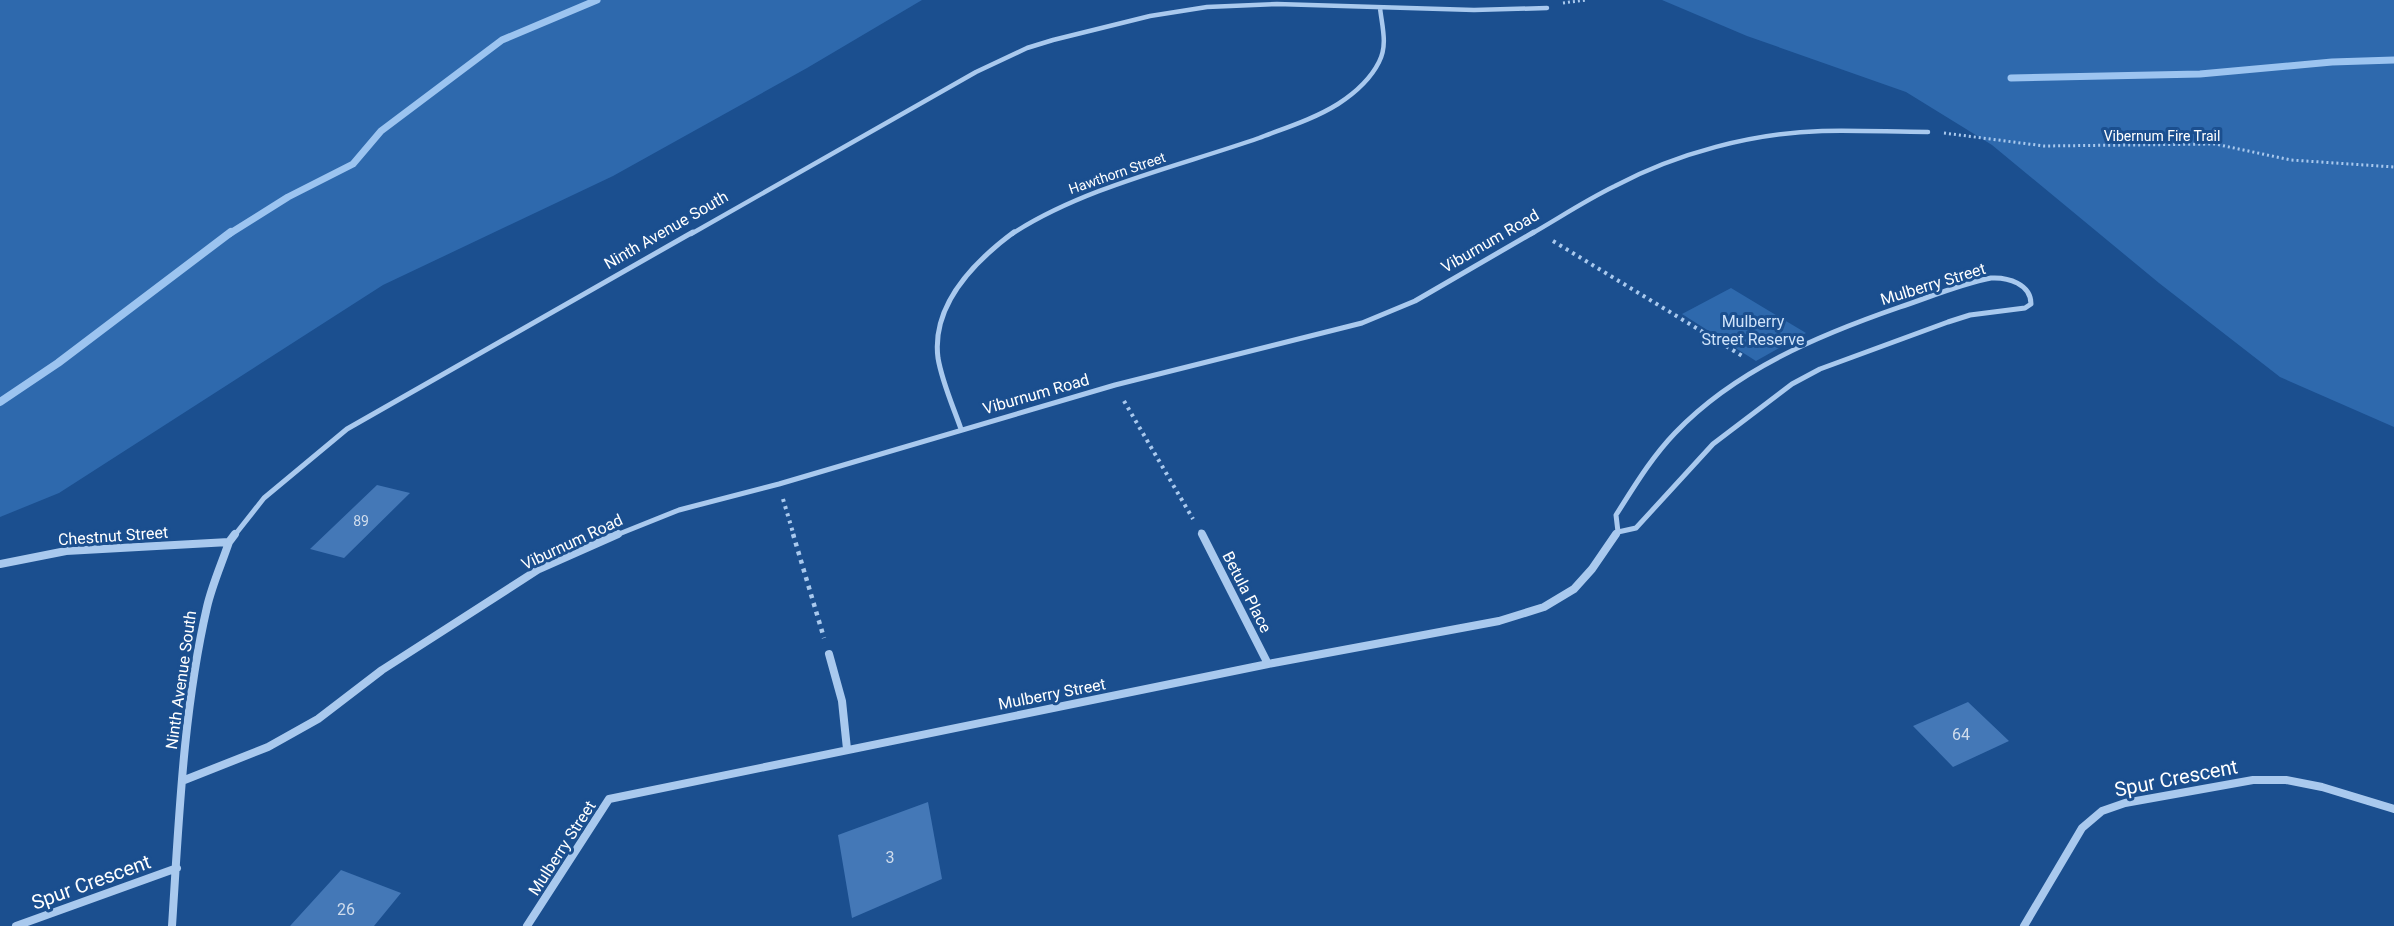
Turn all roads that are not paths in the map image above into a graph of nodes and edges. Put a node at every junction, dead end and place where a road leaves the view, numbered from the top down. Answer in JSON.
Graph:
{"nodes":[{"id":1,"x":1380,"y":8,"type":"junction"},
{"id":2,"x":1547,"y":8,"type":"dead end"},
{"id":3,"x":1928,"y":132,"type":"road end"},
{"id":4,"x":961,"y":429,"type":"junction"},
{"id":5,"x":1201,"y":532,"type":"road end"},
{"id":6,"x":1618,"y":532,"type":"junction"},
{"id":7,"x":229,"y":542,"type":"junction"},
{"id":8,"x":0,"y":564,"type":"edge"},
{"id":9,"x":829,"y":654,"type":"road end"},
{"id":10,"x":1268,"y":664,"type":"junction"},
{"id":11,"x":847,"y":749,"type":"junction"},
{"id":12,"x":182,"y":781,"type":"junction"},
{"id":13,"x":2394,"y":809,"type":"edge"},
{"id":14,"x":177,"y":868,"type":"junction"},
{"id":15,"x":16,"y":926,"type":"edge"},
{"id":16,"x":172,"y":926,"type":"edge"},
{"id":17,"x":527,"y":926,"type":"edge"},
{"id":18,"x":2024,"y":926,"type":"edge"}],
"edges":[{"from":1,"to":2,"type":"street","name":"Ninth Avenue South"},
{"from":1,"to":4,"type":"street","name":"Hawthorn Street"},
{"from":1,"to":7,"type":"street","name":"Ninth Avenue South"},
{"from":3,"to":4,"type":"street","name":"Viburnum Road"},
{"from":4,"to":12,"type":"street","name":"Viburnum Road"},
{"from":5,"to":10,"type":"street","name":"Betula Place"},
{"from":6,"to":6,"type":"street","name":"Mulberry Street"},
{"from":6,"to":10,"type":"street","name":"Mulberry Street"},
{"from":7,"to":8,"type":"street","name":"Chestnut Street"},
{"from":7,"to":12,"type":"street","name":"Ninth Avenue South"},
{"from":9,"to":11,"type":"street"},
{"from":10,"to":11,"type":"street","name":"Mulberry Street"},
{"from":11,"to":17,"type":"street","name":"Mulberry Street"},
{"from":12,"to":14,"type":"street","name":"Ninth Avenue South"},
{"from":13,"to":18,"type":"street","name":"Spur Crescent"},
{"from":14,"to":15,"type":"street","name":"Spur Crescent"},
{"from":14,"to":16,"type":"street","name":"Ninth Avenue South"}]}
